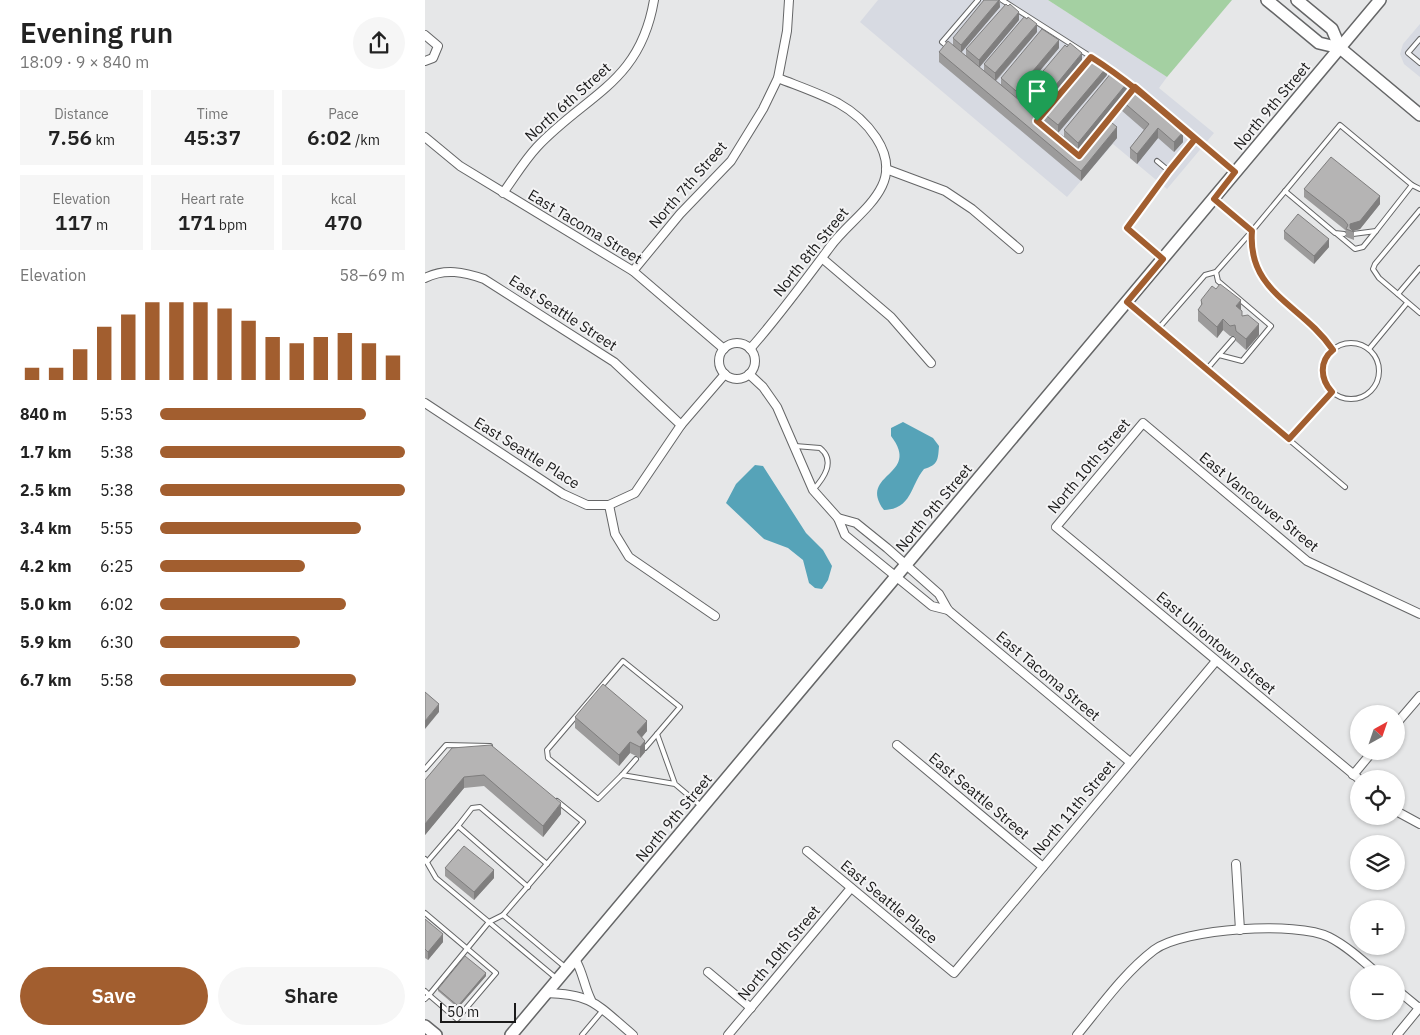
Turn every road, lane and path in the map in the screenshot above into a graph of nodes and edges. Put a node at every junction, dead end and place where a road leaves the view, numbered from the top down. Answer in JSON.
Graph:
{"nodes":[{"id":1,"x":653,"y":0,"type":"edge"},
{"id":2,"x":789,"y":0,"type":"edge"},
{"id":3,"x":978,"y":0,"type":"edge"},
{"id":4,"x":1001,"y":0,"type":"edge"},
{"id":5,"x":1267,"y":0,"type":"edge"},
{"id":6,"x":1297,"y":0,"type":"edge"},
{"id":7,"x":1380,"y":0,"type":"edge"},
{"id":8,"x":1008,"y":4,"type":"junction"},
{"id":9,"x":1002,"y":11,"type":"edge"},
{"id":10,"x":1027,"y":16,"type":"junction"},
{"id":11,"x":1021,"y":23,"type":"edge"},
{"id":12,"x":1045,"y":28,"type":"junction"},
{"id":13,"x":425,"y":35,"type":"edge"},
{"id":14,"x":1039,"y":35,"type":"edge"},
{"id":15,"x":1420,"y":39,"type":"edge"},
{"id":16,"x":1068,"y":42,"type":"junction"},
{"id":17,"x":1339,"y":48,"type":"junction"},
{"id":18,"x":1063,"y":49,"type":"edge"},
{"id":19,"x":955,"y":53,"type":"edge"},
{"id":20,"x":1091,"y":57,"type":"junction"},
{"id":21,"x":425,"y":61,"type":"edge"},
{"id":22,"x":1420,"y":63,"type":"edge"},
{"id":23,"x":1085,"y":64,"type":"edge"},
{"id":24,"x":1114,"y":72,"type":"junction"},
{"id":25,"x":778,"y":78,"type":"junction"},
{"id":26,"x":1108,"y":79,"type":"edge"},
{"id":27,"x":1135,"y":87,"type":"junction"},
{"id":28,"x":1420,"y":114,"type":"edge"},
{"id":29,"x":1104,"y":126,"type":"edge"},
{"id":30,"x":425,"y":137,"type":"edge"},
{"id":31,"x":1195,"y":139,"type":"junction"},
{"id":32,"x":1157,"y":161,"type":"dead end"},
{"id":33,"x":886,"y":169,"type":"junction"},
{"id":34,"x":1169,"y":171,"type":"junction"},
{"id":35,"x":1235,"y":172,"type":"junction"},
{"id":36,"x":1412,"y":185,"type":"junction"},
{"id":37,"x":1420,"y":189,"type":"edge"},
{"id":38,"x":1285,"y":191,"type":"junction"},
{"id":39,"x":503,"y":193,"type":"junction"},
{"id":40,"x":1214,"y":199,"type":"junction"},
{"id":41,"x":1420,"y":210,"type":"edge"},
{"id":42,"x":1376,"y":230,"type":"junction"},
{"id":43,"x":1252,"y":231,"type":"junction"},
{"id":44,"x":1335,"y":233,"type":"junction"},
{"id":45,"x":1345,"y":234,"type":"edge"},
{"id":46,"x":1353,"y":234,"type":"edge"},
{"id":47,"x":1019,"y":249,"type":"dead end"},
{"id":48,"x":823,"y":259,"type":"junction"},
{"id":49,"x":1163,"y":259,"type":"junction"},
{"id":50,"x":1420,"y":268,"type":"edge"},
{"id":51,"x":633,"y":271,"type":"junction"},
{"id":52,"x":1216,"y":272,"type":"junction"},
{"id":53,"x":425,"y":278,"type":"edge"},
{"id":54,"x":1398,"y":294,"type":"junction"},
{"id":55,"x":1127,"y":302,"type":"junction"},
{"id":56,"x":1407,"y":304,"type":"junction"},
{"id":57,"x":1255,"y":312,"type":"junction"},
{"id":58,"x":1420,"y":314,"type":"edge"},
{"id":59,"x":1250,"y":318,"type":"edge"},
{"id":60,"x":1158,"y":329,"type":"junction"},
{"id":61,"x":1233,"y":339,"type":"dead end"},
{"id":62,"x":724,"y":349,"type":"junction"},
{"id":63,"x":750,"y":349,"type":"junction"},
{"id":64,"x":1369,"y":349,"type":"junction"},
{"id":65,"x":1333,"y":350,"type":"junction"},
{"id":66,"x":1219,"y":355,"type":"junction"},
{"id":67,"x":931,"y":363,"type":"dead end"},
{"id":68,"x":1207,"y":369,"type":"junction"},
{"id":69,"x":725,"y":374,"type":"junction"},
{"id":70,"x":749,"y":374,"type":"junction"},
{"id":71,"x":1332,"y":392,"type":"junction"},
{"id":72,"x":425,"y":403,"type":"edge"},
{"id":73,"x":1143,"y":424,"type":"joint"},
{"id":74,"x":681,"y":425,"type":"junction"},
{"id":75,"x":1289,"y":439,"type":"junction"},
{"id":76,"x":794,"y":446,"type":"junction"},
{"id":77,"x":1345,"y":487,"type":"dead end"},
{"id":78,"x":813,"y":490,"type":"junction"},
{"id":79,"x":609,"y":505,"type":"junction"},
{"id":80,"x":838,"y":518,"type":"junction"},
{"id":81,"x":1056,"y":527,"type":"joint"},
{"id":82,"x":906,"y":565,"type":"junction"},
{"id":83,"x":895,"y":578,"type":"junction"},
{"id":84,"x":948,"y":610,"type":"junction"},
{"id":85,"x":1420,"y":614,"type":"edge"},
{"id":86,"x":715,"y":616,"type":"dead end"},
{"id":87,"x":1217,"y":661,"type":"junction"},
{"id":88,"x":1420,"y":696,"type":"edge"},
{"id":89,"x":1405,"y":714,"type":"edge"},
{"id":90,"x":657,"y":734,"type":"junction"},
{"id":91,"x":897,"y":745,"type":"dead end"},
{"id":92,"x":645,"y":748,"type":"edge"},
{"id":93,"x":496,"y":751,"type":"edge"},
{"id":94,"x":636,"y":759,"type":"dead end"},
{"id":95,"x":1130,"y":762,"type":"junction"},
{"id":96,"x":425,"y":769,"type":"edge"},
{"id":97,"x":1350,"y":772,"type":"edge"},
{"id":98,"x":622,"y":775,"type":"junction"},
{"id":99,"x":675,"y":784,"type":"junction"},
{"id":100,"x":554,"y":798,"type":"edge"},
{"id":101,"x":702,"y":807,"type":"junction"},
{"id":102,"x":1405,"y":816,"type":"edge"},
{"id":103,"x":1420,"y":824,"type":"edge"},
{"id":104,"x":458,"y":826,"type":"junction"},
{"id":105,"x":807,"y":851,"type":"dead end"},
{"id":106,"x":426,"y":861,"type":"edge"},
{"id":107,"x":547,"y":864,"type":"junction"},
{"id":108,"x":1236,"y":864,"type":"dead end"},
{"id":109,"x":1043,"y":867,"type":"junction"},
{"id":110,"x":528,"y":887,"type":"junction"},
{"id":111,"x":851,"y":888,"type":"junction"},
{"id":112,"x":425,"y":913,"type":"edge"},
{"id":113,"x":503,"y":915,"type":"junction"},
{"id":114,"x":489,"y":922,"type":"junction"},
{"id":115,"x":1240,"y":930,"type":"junction"},
{"id":116,"x":467,"y":948,"type":"junction"},
{"id":117,"x":575,"y":959,"type":"junction"},
{"id":118,"x":1366,"y":965,"type":"edge"},
{"id":119,"x":566,"y":969,"type":"junction"},
{"id":120,"x":708,"y":972,"type":"dead end"},
{"id":121,"x":954,"y":974,"type":"joint"},
{"id":122,"x":557,"y":980,"type":"junction"},
{"id":123,"x":427,"y":993,"type":"edge"},
{"id":124,"x":546,"y":993,"type":"junction"},
{"id":125,"x":1405,"y":996,"type":"edge"},
{"id":126,"x":425,"y":999,"type":"edge"},
{"id":127,"x":591,"y":1000,"type":"junction"},
{"id":128,"x":751,"y":1008,"type":"junction"},
{"id":129,"x":1420,"y":1008,"type":"edge"},
{"id":130,"x":603,"y":1010,"type":"junction"},
{"id":131,"x":425,"y":1026,"type":"edge"},
{"id":132,"x":436,"y":1035,"type":"edge"},
{"id":133,"x":511,"y":1035,"type":"edge"},
{"id":134,"x":583,"y":1035,"type":"edge"},
{"id":135,"x":633,"y":1035,"type":"edge"},
{"id":136,"x":728,"y":1035,"type":"edge"},
{"id":137,"x":1077,"y":1035,"type":"edge"},
{"id":138,"x":1397,"y":1035,"type":"edge"}],
"edges":[{"from":1,"to":39,"type":"street","name":"North 6th Street"},
{"from":2,"to":25,"type":"street","name":"North 7th Street"},
{"from":3,"to":19,"type":"lane"},
{"from":4,"to":8,"type":"lane"},
{"from":5,"to":17,"type":"main road"},
{"from":6,"to":17,"type":"main road"},
{"from":7,"to":17,"type":"main road","name":"North 9th Street"},
{"from":8,"to":9,"type":"lane"},
{"from":8,"to":10,"type":"lane"},
{"from":10,"to":11,"type":"lane"},
{"from":10,"to":12,"type":"lane"},
{"from":12,"to":14,"type":"lane"},
{"from":12,"to":16,"type":"lane"},
{"from":13,"to":21,"type":"street"},
{"from":15,"to":22,"type":"lane"},
{"from":16,"to":18,"type":"lane"},
{"from":16,"to":20,"type":"lane"},
{"from":17,"to":28,"type":"main road"},
{"from":17,"to":35,"type":"main road","name":"North 9th Street"},
{"from":20,"to":23,"type":"lane"},
{"from":20,"to":24,"type":"lane"},
{"from":24,"to":26,"type":"lane"},
{"from":24,"to":27,"type":"lane"},
{"from":25,"to":33,"type":"street"},
{"from":25,"to":51,"type":"street","name":"North 7th Street"},
{"from":27,"to":29,"type":"lane"},
{"from":27,"to":31,"type":"lane"},
{"from":30,"to":39,"type":"street","name":"East Tacoma Street"},
{"from":31,"to":34,"type":"lane"},
{"from":31,"to":35,"type":"lane"},
{"from":32,"to":34,"type":"lane"},
{"from":33,"to":47,"type":"street"},
{"from":33,"to":48,"type":"street","name":"North 8th Street"},
{"from":34,"to":49,"type":"lane"},
{"from":35,"to":40,"type":"main road","name":"North 9th Street"},
{"from":36,"to":37,"type":"lane"},
{"from":36,"to":38,"type":"lane"},
{"from":36,"to":42,"type":"lane"},
{"from":38,"to":43,"type":"lane"},
{"from":38,"to":44,"type":"lane"},
{"from":39,"to":51,"type":"street","name":"East Tacoma Street"},
{"from":40,"to":43,"type":"lane"},
{"from":40,"to":49,"type":"main road","name":"North 9th Street"},
{"from":41,"to":54,"type":"lane"},
{"from":42,"to":44,"type":"lane"},
{"from":42,"to":46,"type":"lane"},
{"from":43,"to":52,"type":"lane"},
{"from":43,"to":65,"type":"lane"},
{"from":44,"to":45,"type":"lane"},
{"from":48,"to":63,"type":"street","name":"North 8th Street"},
{"from":48,"to":67,"type":"street"},
{"from":49,"to":55,"type":"main road","name":"North 9th Street"},
{"from":50,"to":54,"type":"lane"},
{"from":51,"to":62,"type":"street","name":"East Tacoma Street"},
{"from":52,"to":57,"type":"lane"},
{"from":52,"to":60,"type":"lane"},
{"from":53,"to":74,"type":"street","name":"East Seattle Street"},
{"from":54,"to":56,"type":"lane"},
{"from":55,"to":60,"type":"lane"},
{"from":55,"to":82,"type":"main road","name":"North 9th Street"},
{"from":56,"to":58,"type":"lane"},
{"from":56,"to":64,"type":"lane"},
{"from":57,"to":59,"type":"lane"},
{"from":57,"to":66,"type":"lane"},
{"from":60,"to":68,"type":"lane"},
{"from":61,"to":66,"type":"lane"},
{"from":62,"to":63,"type":"street"},
{"from":62,"to":69,"type":"street"},
{"from":63,"to":70,"type":"street"},
{"from":64,"to":65,"type":"lane"},
{"from":64,"to":71,"type":"lane"},
{"from":65,"to":71,"type":"lane"},
{"from":66,"to":68,"type":"lane"},
{"from":68,"to":75,"type":"lane"},
{"from":69,"to":70,"type":"street"},
{"from":69,"to":74,"type":"street"},
{"from":70,"to":76,"type":"street","name":"East Tacoma Street"},
{"from":71,"to":75,"type":"lane"},
{"from":72,"to":79,"type":"street","name":"East Seattle Place"},
{"from":73,"to":81,"type":"street","name":"North 10th Street"},
{"from":73,"to":85,"type":"street","name":"East Vancouver Street"},
{"from":74,"to":79,"type":"street"},
{"from":75,"to":77,"type":"lane"},
{"from":76,"to":78,"type":"street","name":"East Tacoma Street"},
{"from":76,"to":78,"type":"lane"},
{"from":78,"to":80,"type":"street","name":"East Tacoma Street"},
{"from":79,"to":86,"type":"street"},
{"from":80,"to":82,"type":"street","name":"East Tacoma Street"},
{"from":80,"to":83,"type":"street","name":"East Tacoma Street"},
{"from":81,"to":87,"type":"street","name":"East Uniontown Street"},
{"from":82,"to":83,"type":"main road","name":"North 9th Street"},
{"from":82,"to":84,"type":"street","name":"East Tacoma Street"},
{"from":83,"to":84,"type":"street","name":"East Tacoma Street"},
{"from":83,"to":101,"type":"main road","name":"North 9th Street"},
{"from":84,"to":95,"type":"street","name":"East Tacoma Street"},
{"from":87,"to":95,"type":"street","name":"North 11th Street"},
{"from":87,"to":97,"type":"street","name":"East Uniontown Street"},
{"from":88,"to":89,"type":"street"},
{"from":90,"to":92,"type":"lane"},
{"from":90,"to":98,"type":"lane"},
{"from":90,"to":99,"type":"lane"},
{"from":91,"to":109,"type":"street","name":"East Seattle Street"},
{"from":93,"to":96,"type":"lane"},
{"from":94,"to":98,"type":"lane"},
{"from":95,"to":109,"type":"street","name":"North 11th Street"},
{"from":98,"to":99,"type":"lane"},
{"from":99,"to":101,"type":"lane"},
{"from":100,"to":107,"type":"lane"},
{"from":101,"to":117,"type":"main road","name":"North 9th Street"},
{"from":102,"to":103,"type":"street"},
{"from":104,"to":106,"type":"lane"},
{"from":104,"to":107,"type":"lane"},
{"from":104,"to":110,"type":"lane"},
{"from":105,"to":111,"type":"street","name":"East Seattle Place"},
{"from":106,"to":114,"type":"lane"},
{"from":107,"to":110,"type":"lane"},
{"from":108,"to":115,"type":"street"},
{"from":109,"to":121,"type":"street","name":"North 11th Street"},
{"from":110,"to":113,"type":"lane"},
{"from":111,"to":121,"type":"street","name":"East Seattle Place"},
{"from":111,"to":128,"type":"street","name":"North 10th Street"},
{"from":112,"to":116,"type":"lane"},
{"from":113,"to":114,"type":"lane"},
{"from":113,"to":119,"type":"lane"},
{"from":114,"to":116,"type":"lane"},
{"from":114,"to":122,"type":"lane"},
{"from":115,"to":118,"type":"street"},
{"from":115,"to":137,"type":"street"},
{"from":116,"to":123,"type":"lane"},
{"from":116,"to":123,"type":"lane"},
{"from":117,"to":119,"type":"main road","name":"North 9th Street"},
{"from":117,"to":127,"type":"street"},
{"from":119,"to":122,"type":"main road","name":"North 9th Street"},
{"from":120,"to":128,"type":"street"},
{"from":122,"to":124,"type":"main road","name":"North 9th Street"},
{"from":123,"to":126,"type":"lane"},
{"from":124,"to":127,"type":"street"},
{"from":124,"to":133,"type":"main road","name":"North 9th Street"},
{"from":125,"to":129,"type":"street"},
{"from":127,"to":130,"type":"street"},
{"from":128,"to":136,"type":"street","name":"North 10th Street"},
{"from":129,"to":138,"type":"street"},
{"from":130,"to":134,"type":"lane"},
{"from":130,"to":135,"type":"street"},
{"from":131,"to":132,"type":"main road"}]}
